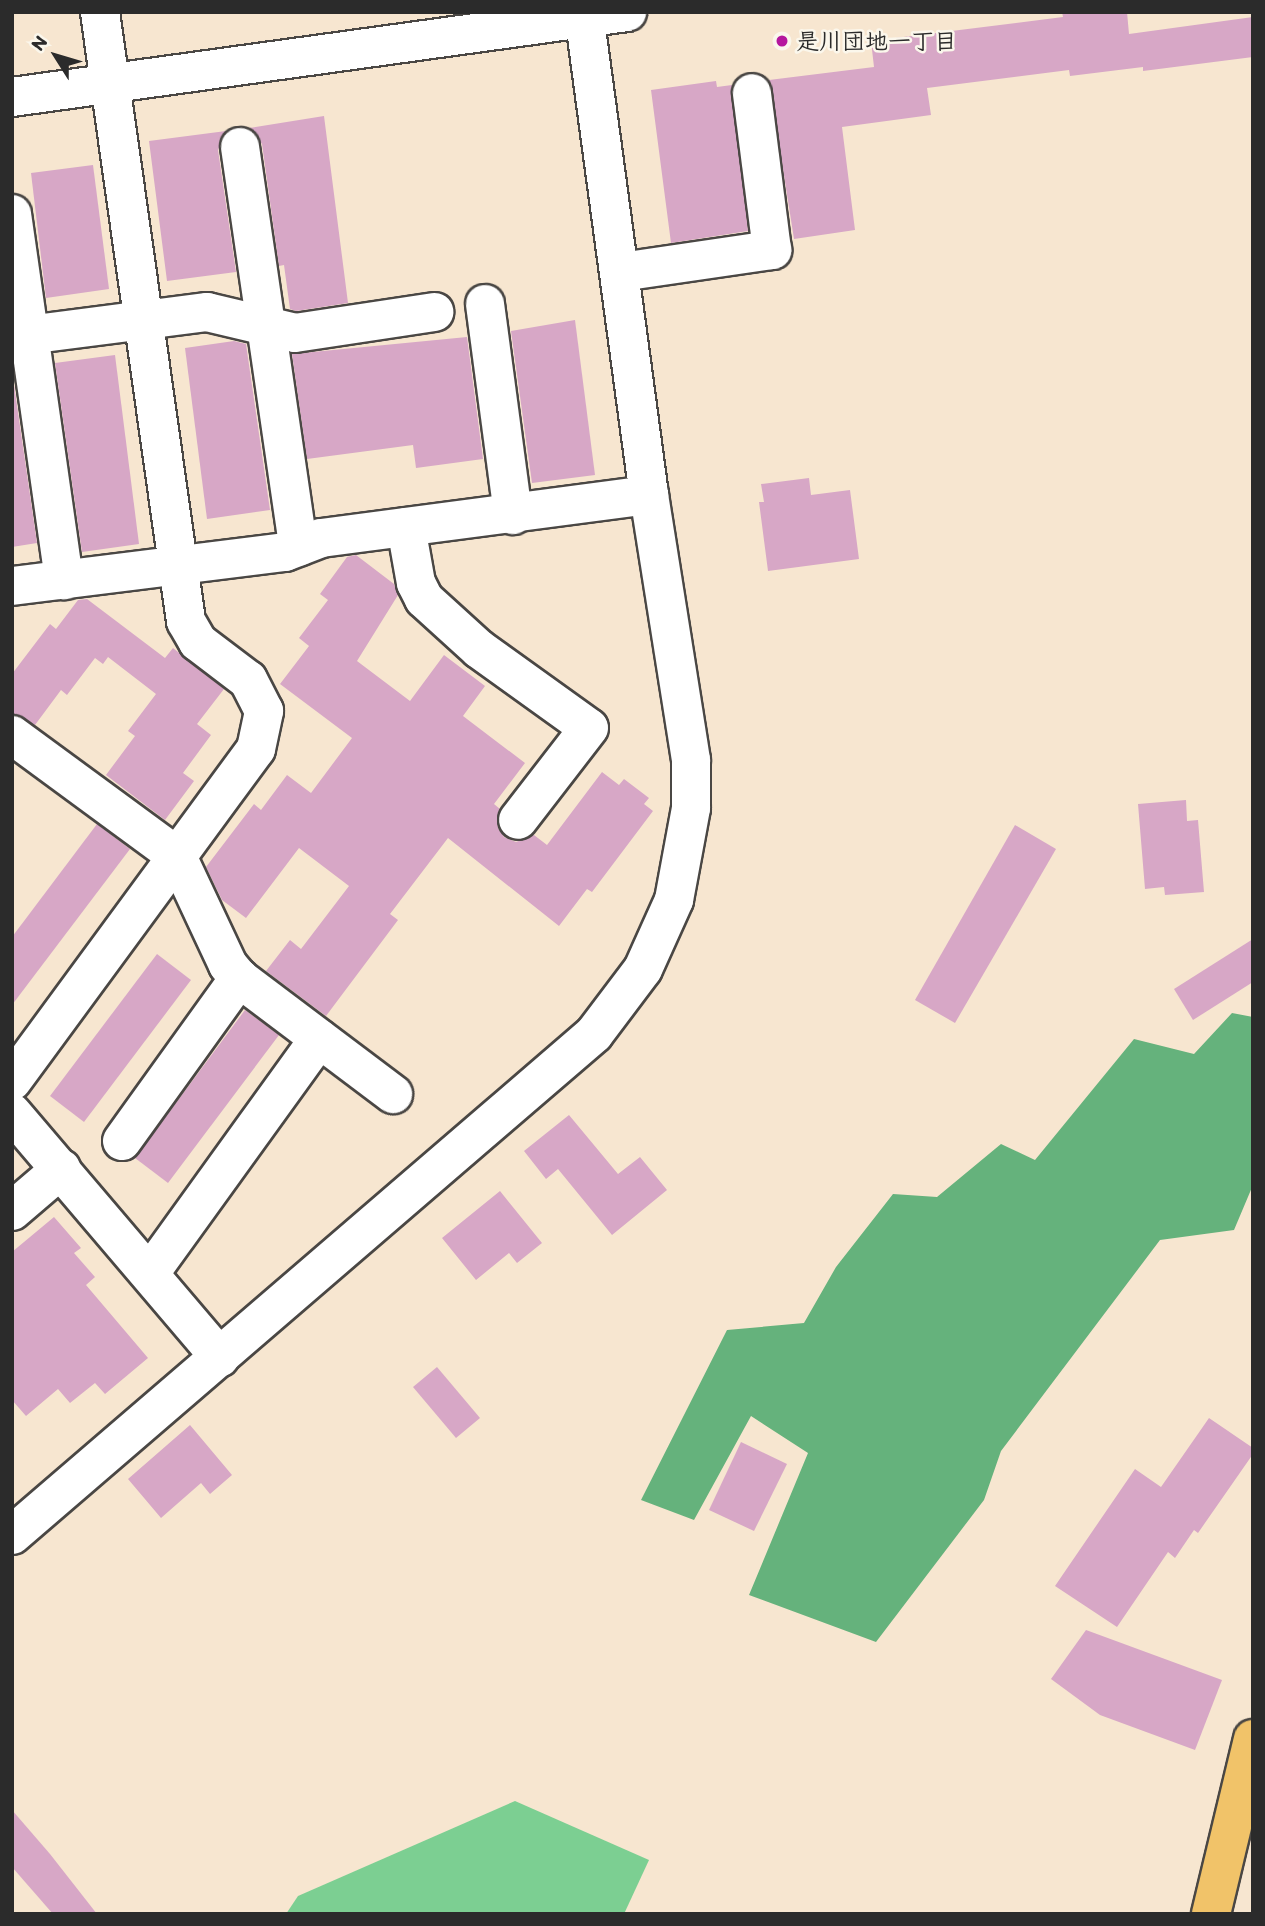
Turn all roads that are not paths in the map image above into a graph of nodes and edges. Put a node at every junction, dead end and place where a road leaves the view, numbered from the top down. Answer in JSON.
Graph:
{"nodes":[{"id":1,"x":100,"y":12,"type":"edge"},
{"id":2,"x":627,"y":12,"type":"edge"},
{"id":3,"x":584,"y":15,"type":"edge"},
{"id":4,"x":110,"y":83,"type":"junction"},
{"id":5,"x":751,"y":93,"type":"dead end"},
{"id":6,"x":12,"y":97,"type":"edge"},
{"id":7,"x":240,"y":147,"type":"dead end"},
{"id":8,"x":12,"y":214,"type":"edge"},
{"id":9,"x":621,"y":272,"type":"junction"},
{"id":10,"x":485,"y":304,"type":"dead end"},
{"id":11,"x":434,"y":312,"type":"dead end"},
{"id":12,"x":144,"y":320,"type":"junction"},
{"id":13,"x":266,"y":328,"type":"junction"},
{"id":14,"x":20,"y":336,"type":"edge"},
{"id":15,"x":649,"y":495,"type":"junction"},
{"id":16,"x":513,"y":516,"type":"junction"},
{"id":17,"x":406,"y":527,"type":"junction"},
{"id":18,"x":298,"y":547,"type":"junction"},
{"id":19,"x":177,"y":565,"type":"junction"},
{"id":20,"x":64,"y":580,"type":"junction"},
{"id":21,"x":12,"y":586,"type":"edge"},
{"id":22,"x":12,"y":735,"type":"edge"},
{"id":23,"x":519,"y":820,"type":"dead end"},
{"id":24,"x":177,"y":856,"type":"junction"},
{"id":25,"x":239,"y":978,"type":"junction"},
{"id":26,"x":319,"y":1039,"type":"junction"},
{"id":27,"x":12,"y":1081,"type":"edge"},
{"id":28,"x":393,"y":1094,"type":"dead end"},
{"id":29,"x":12,"y":1113,"type":"edge"},
{"id":30,"x":122,"y":1141,"type":"dead end"},
{"id":31,"x":61,"y":1169,"type":"junction"},
{"id":32,"x":12,"y":1210,"type":"edge"},
{"id":33,"x":150,"y":1273,"type":"junction"},
{"id":34,"x":220,"y":1357,"type":"junction"},
{"id":35,"x":12,"y":1535,"type":"edge"},
{"id":36,"x":1253,"y":1739,"type":"edge"},
{"id":37,"x":1211,"y":1914,"type":"edge"}],
"edges":[{"from":1,"to":4,"type":"street"},
{"from":2,"to":3,"type":"street"},
{"from":3,"to":4,"type":"street"},
{"from":3,"to":9,"type":"street"},
{"from":4,"to":6,"type":"street"},
{"from":4,"to":12,"type":"street"},
{"from":5,"to":9,"type":"street"},
{"from":7,"to":13,"type":"street"},
{"from":8,"to":14,"type":"street"},
{"from":9,"to":15,"type":"street"},
{"from":10,"to":16,"type":"street"},
{"from":11,"to":13,"type":"street"},
{"from":12,"to":13,"type":"street"},
{"from":12,"to":14,"type":"street"},
{"from":12,"to":19,"type":"street"},
{"from":13,"to":18,"type":"street"},
{"from":14,"to":20,"type":"street"},
{"from":15,"to":16,"type":"street"},
{"from":15,"to":34,"type":"street"},
{"from":16,"to":17,"type":"street"},
{"from":17,"to":18,"type":"street"},
{"from":17,"to":23,"type":"street"},
{"from":18,"to":19,"type":"street"},
{"from":19,"to":20,"type":"street"},
{"from":19,"to":24,"type":"street"},
{"from":20,"to":21,"type":"street"},
{"from":22,"to":24,"type":"street"},
{"from":24,"to":25,"type":"street"},
{"from":24,"to":27,"type":"street"},
{"from":25,"to":26,"type":"street"},
{"from":25,"to":30,"type":"street"},
{"from":26,"to":28,"type":"street"},
{"from":26,"to":33,"type":"street"},
{"from":29,"to":31,"type":"street"},
{"from":31,"to":32,"type":"street"},
{"from":31,"to":33,"type":"street"},
{"from":33,"to":34,"type":"street"},
{"from":34,"to":35,"type":"street"},
{"from":36,"to":37,"type":"main road"}]}
